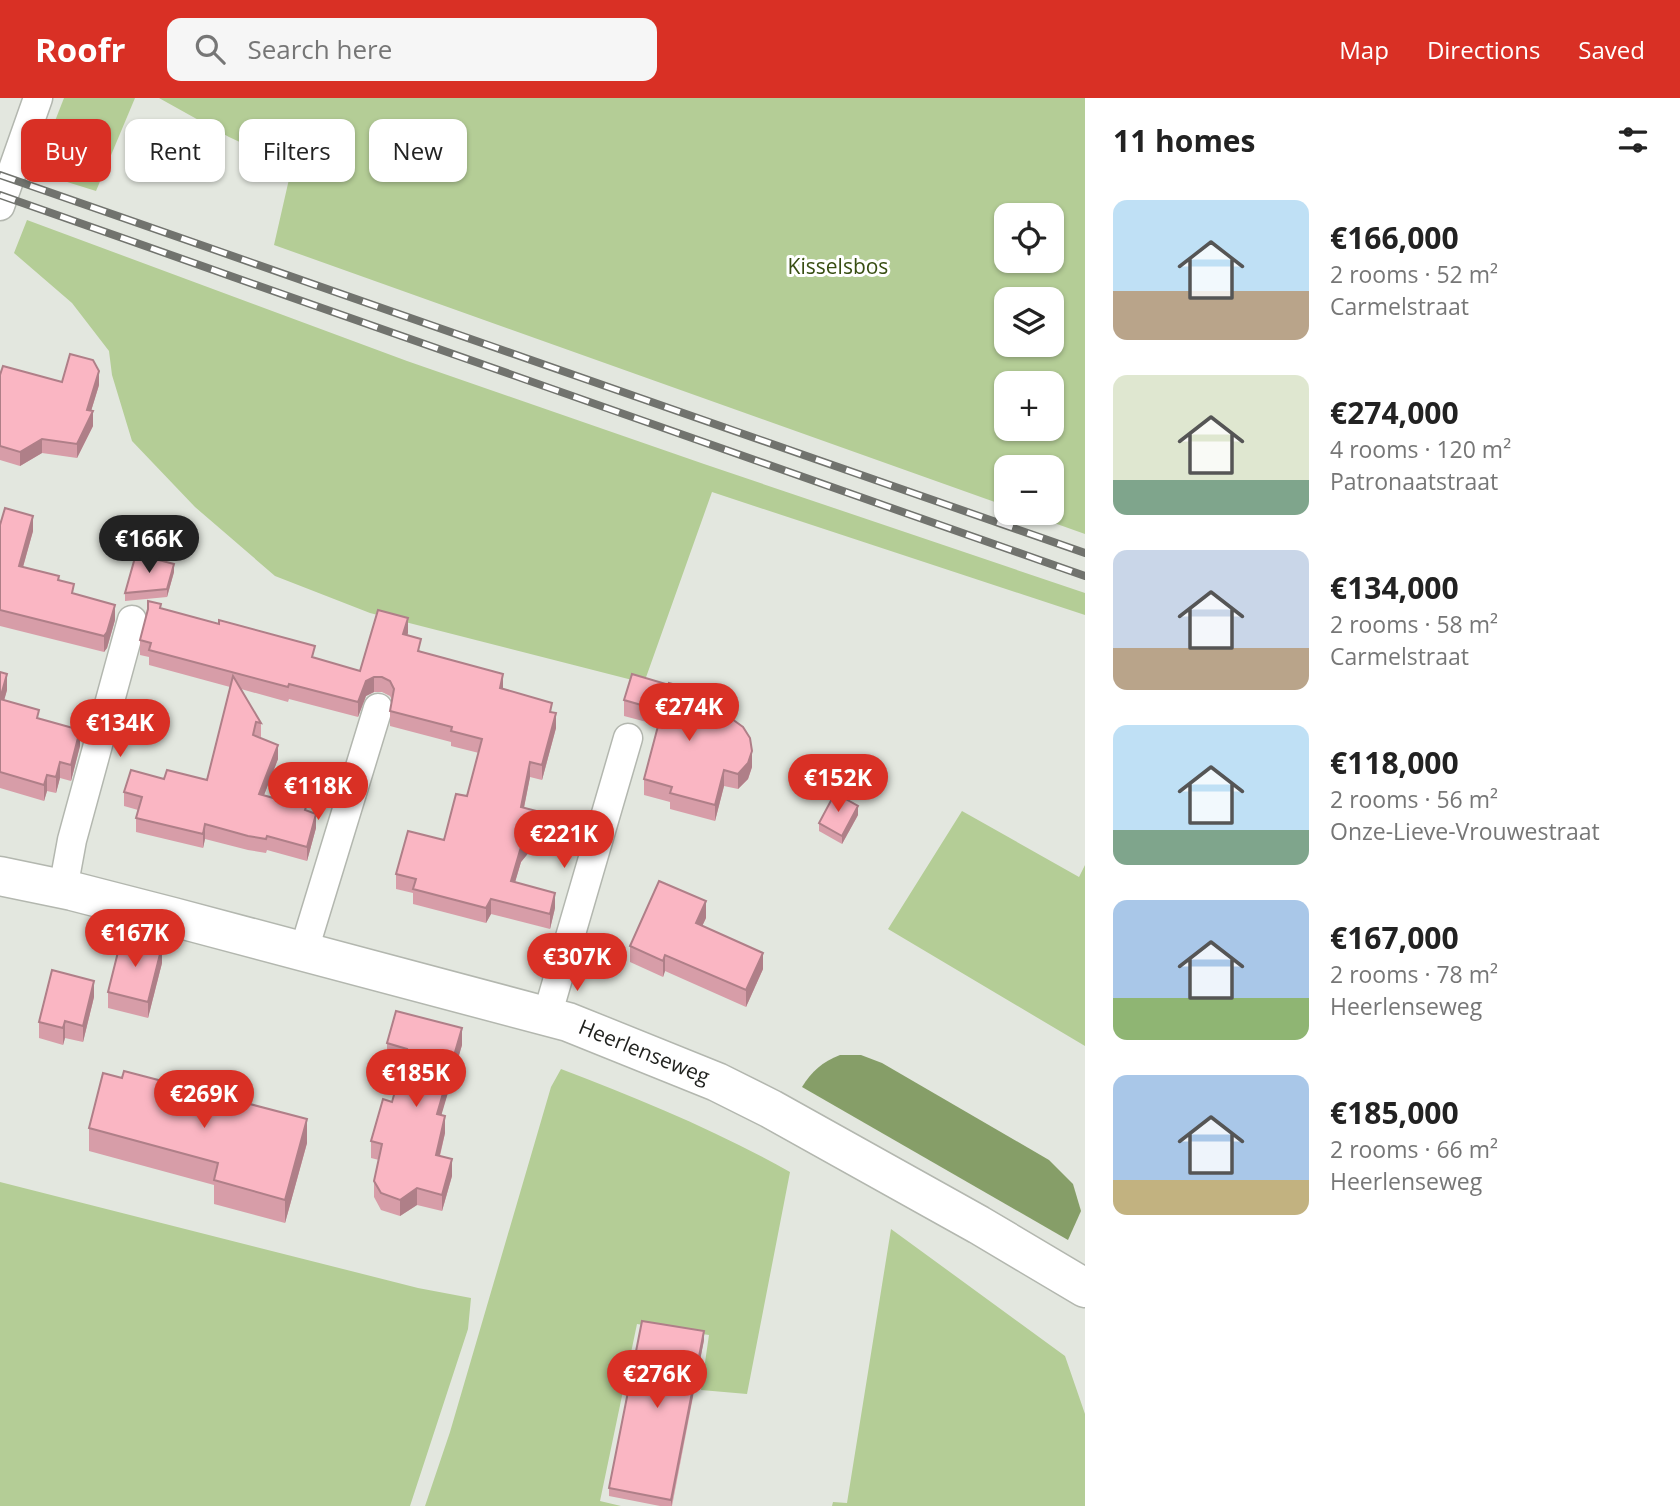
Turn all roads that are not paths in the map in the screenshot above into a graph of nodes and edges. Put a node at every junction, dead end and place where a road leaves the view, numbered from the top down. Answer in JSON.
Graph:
{"nodes":[{"id":1,"x":38,"y":98,"type":"edge"},
{"id":2,"x":0,"y":206,"type":"edge"},
{"id":3,"x":132,"y":620,"type":"dead end"},
{"id":4,"x":378,"y":708,"type":"dead end"},
{"id":5,"x":628,"y":738,"type":"dead end"},
{"id":6,"x":0,"y":876,"type":"edge"},
{"id":7,"x":63,"y":889,"type":"junction"},
{"id":8,"x":304,"y":950,"type":"junction"},
{"id":9,"x":547,"y":1016,"type":"junction"},
{"id":10,"x":1085,"y":1288,"type":"edge"}],
"edges":[{"from":1,"to":2,"type":"street"},
{"from":3,"to":7,"type":"street"},
{"from":4,"to":8,"type":"street"},
{"from":5,"to":9,"type":"street"},
{"from":6,"to":7,"type":"main road","name":"Heerlenseweg"},
{"from":7,"to":8,"type":"main road","name":"Heerlenseweg"},
{"from":8,"to":9,"type":"main road","name":"Heerlenseweg"},
{"from":9,"to":10,"type":"main road","name":"Heerlenseweg"}]}
